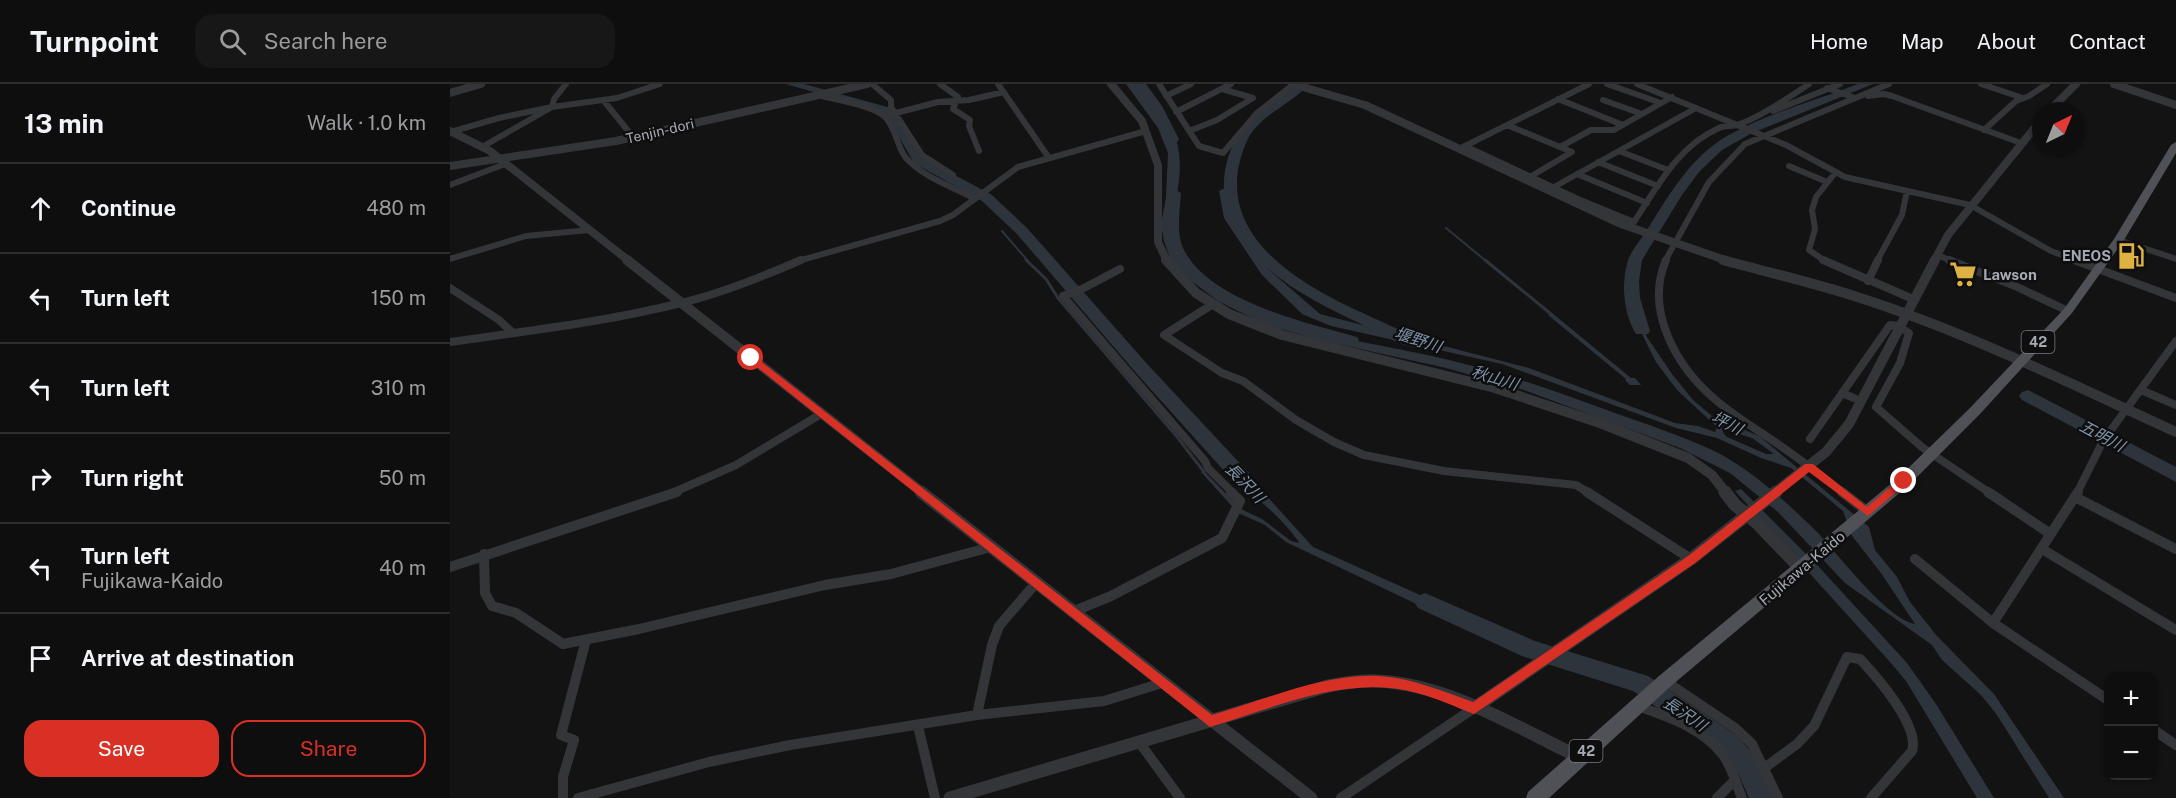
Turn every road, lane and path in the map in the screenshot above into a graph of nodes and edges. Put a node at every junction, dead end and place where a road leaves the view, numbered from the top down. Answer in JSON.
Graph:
{"nodes":[{"id":1,"x":481,"y":84,"type":"edge"},
{"id":2,"x":566,"y":84,"type":"edge"},
{"id":3,"x":660,"y":84,"type":"edge"},
{"id":4,"x":867,"y":84,"type":"edge"},
{"id":5,"x":872,"y":84,"type":"edge"},
{"id":6,"x":940,"y":84,"type":"edge"},
{"id":7,"x":998,"y":84,"type":"edge"},
{"id":8,"x":1111,"y":84,"type":"edge"},
{"id":9,"x":1159,"y":84,"type":"edge"},
{"id":10,"x":1191,"y":84,"type":"edge"},
{"id":11,"x":1231,"y":84,"type":"edge"},
{"id":12,"x":1294,"y":84,"type":"edge"},
{"id":13,"x":1589,"y":84,"type":"edge"},
{"id":14,"x":1607,"y":84,"type":"edge"},
{"id":15,"x":1637,"y":84,"type":"edge"},
{"id":16,"x":1809,"y":84,"type":"edge"},
{"id":17,"x":1840,"y":84,"type":"edge"},
{"id":18,"x":1889,"y":84,"type":"edge"},
{"id":19,"x":1981,"y":84,"type":"edge"},
{"id":20,"x":2047,"y":84,"type":"edge"},
{"id":21,"x":2076,"y":84,"type":"edge"},
{"id":22,"x":2114,"y":84,"type":"edge"},
{"id":23,"x":1222,"y":88,"type":"junction"},
{"id":24,"x":833,"y":89,"type":"edge"},
{"id":25,"x":1829,"y":89,"type":"junction"},
{"id":26,"x":1004,"y":92,"type":"junction"},
{"id":27,"x":450,"y":93,"type":"edge"},
{"id":28,"x":819,"y":95,"type":"junction"},
{"id":29,"x":1166,"y":96,"type":"junction"},
{"id":30,"x":1672,"y":97,"type":"junction"},
{"id":31,"x":1852,"y":98,"type":"junction"},
{"id":32,"x":2024,"y":98,"type":"junction"},
{"id":33,"x":1558,"y":99,"type":"junction"},
{"id":34,"x":1603,"y":100,"type":"dead end"},
{"id":35,"x":603,"y":101,"type":"junction"},
{"id":36,"x":957,"y":101,"type":"junction"},
{"id":37,"x":2058,"y":102,"type":"edge"},
{"id":38,"x":1661,"y":103,"type":"junction"},
{"id":39,"x":2176,"y":105,"type":"edge"},
{"id":40,"x":552,"y":107,"type":"junction"},
{"id":41,"x":1696,"y":108,"type":"junction"},
{"id":42,"x":1176,"y":112,"type":"junction"},
{"id":43,"x":897,"y":113,"type":"junction"},
{"id":44,"x":1642,"y":114,"type":"junction"},
{"id":45,"x":885,"y":115,"type":"junction"},
{"id":46,"x":1755,"y":115,"type":"junction"},
{"id":47,"x":1623,"y":124,"type":"junction"},
{"id":48,"x":1737,"y":124,"type":"junction"},
{"id":49,"x":1507,"y":125,"type":"junction"},
{"id":50,"x":1984,"y":130,"type":"junction"},
{"id":51,"x":2032,"y":130,"type":"edge"},
{"id":52,"x":1146,"y":131,"type":"junction"},
{"id":53,"x":1189,"y":131,"type":"junction"},
{"id":54,"x":450,"y":132,"type":"edge"},
{"id":55,"x":1761,"y":135,"type":"junction"},
{"id":56,"x":633,"y":137,"type":"junction"},
{"id":57,"x":2021,"y":143,"type":"junction"},
{"id":58,"x":2176,"y":145,"type":"edge"},
{"id":59,"x":482,"y":147,"type":"junction"},
{"id":60,"x":1560,"y":147,"type":"junction"},
{"id":61,"x":1462,"y":148,"type":"junction"},
{"id":62,"x":979,"y":151,"type":"dead end"},
{"id":63,"x":1619,"y":151,"type":"junction"},
{"id":64,"x":1048,"y":156,"type":"junction"},
{"id":65,"x":503,"y":162,"type":"junction"},
{"id":66,"x":1598,"y":162,"type":"junction"},
{"id":67,"x":450,"y":166,"type":"edge"},
{"id":68,"x":1789,"y":166,"type":"dead end"},
{"id":69,"x":1668,"y":170,"type":"junction"},
{"id":70,"x":1835,"y":173,"type":"junction"},
{"id":71,"x":1577,"y":174,"type":"junction"},
{"id":72,"x":953,"y":175,"type":"dead end"},
{"id":73,"x":1528,"y":178,"type":"junction"},
{"id":74,"x":1827,"y":182,"type":"junction"},
{"id":75,"x":450,"y":185,"type":"edge"},
{"id":76,"x":1658,"y":186,"type":"junction"},
{"id":77,"x":1554,"y":187,"type":"junction"},
{"id":78,"x":1907,"y":191,"type":"junction"},
{"id":79,"x":975,"y":199,"type":"junction"},
{"id":80,"x":1647,"y":203,"type":"junction"},
{"id":81,"x":1970,"y":205,"type":"junction"},
{"id":82,"x":589,"y":230,"type":"junction"},
{"id":83,"x":2119,"y":240,"type":"junction"},
{"id":84,"x":1673,"y":244,"type":"junction"},
{"id":85,"x":1937,"y":255,"type":"junction"},
{"id":86,"x":450,"y":259,"type":"edge"},
{"id":87,"x":2176,"y":259,"type":"edge"},
{"id":88,"x":1120,"y":269,"type":"dead end"},
{"id":89,"x":2098,"y":269,"type":"junction"},
{"id":90,"x":1868,"y":281,"type":"junction"},
{"id":91,"x":450,"y":288,"type":"edge"},
{"id":92,"x":2176,"y":298,"type":"edge"},
{"id":93,"x":1913,"y":299,"type":"junction"},
{"id":94,"x":682,"y":303,"type":"junction"},
{"id":95,"x":1213,"y":304,"type":"junction"},
{"id":96,"x":2068,"y":311,"type":"junction"},
{"id":97,"x":1905,"y":314,"type":"junction"},
{"id":98,"x":1898,"y":326,"type":"junction"},
{"id":99,"x":513,"y":333,"type":"junction"},
{"id":100,"x":2176,"y":341,"type":"edge"},
{"id":101,"x":450,"y":342,"type":"edge"},
{"id":102,"x":2021,"y":361,"type":"junction"},
{"id":103,"x":2141,"y":390,"type":"junction"},
{"id":104,"x":1842,"y":393,"type":"junction"},
{"id":105,"x":1854,"y":398,"type":"dead end"},
{"id":106,"x":2176,"y":405,"type":"edge"},
{"id":107,"x":2127,"y":410,"type":"junction"},
{"id":108,"x":821,"y":414,"type":"junction"},
{"id":109,"x":2176,"y":432,"type":"edge"},
{"id":110,"x":1810,"y":439,"type":"dead end"},
{"id":111,"x":1931,"y":454,"type":"junction"},
{"id":112,"x":1809,"y":466,"type":"junction"},
{"id":113,"x":2075,"y":497,"type":"junction"},
{"id":114,"x":1868,"y":512,"type":"junction"},
{"id":115,"x":1749,"y":513,"type":"junction"},
{"id":116,"x":2049,"y":533,"type":"junction"},
{"id":117,"x":991,"y":547,"type":"junction"},
{"id":118,"x":2042,"y":549,"type":"junction"},
{"id":119,"x":2176,"y":549,"type":"edge"},
{"id":120,"x":484,"y":554,"type":"junction"},
{"id":121,"x":1915,"y":559,"type":"dead end"},
{"id":122,"x":1692,"y":560,"type":"junction"},
{"id":123,"x":450,"y":567,"type":"edge"},
{"id":124,"x":1803,"y":567,"type":"junction"},
{"id":125,"x":1036,"y":583,"type":"junction"},
{"id":126,"x":1072,"y":612,"type":"junction"},
{"id":127,"x":1993,"y":622,"type":"junction"},
{"id":128,"x":2176,"y":630,"type":"edge"},
{"id":129,"x":586,"y":640,"type":"junction"},
{"id":130,"x":1665,"y":681,"type":"junction"},
{"id":131,"x":1162,"y":683,"type":"junction"},
{"id":132,"x":2104,"y":697,"type":"edge"},
{"id":133,"x":1638,"y":705,"type":"junction"},
{"id":134,"x":1474,"y":708,"type":"junction"},
{"id":135,"x":977,"y":715,"type":"junction"},
{"id":136,"x":1210,"y":721,"type":"junction"},
{"id":137,"x":918,"y":726,"type":"junction"},
{"id":138,"x":2158,"y":733,"type":"edge"},
{"id":139,"x":1139,"y":742,"type":"junction"},
{"id":140,"x":2176,"y":745,"type":"edge"},
{"id":141,"x":1579,"y":757,"type":"junction"},
{"id":142,"x":1763,"y":769,"type":"junction"},
{"id":143,"x":1734,"y":781,"type":"junction"},
{"id":144,"x":563,"y":798,"type":"edge"},
{"id":145,"x":578,"y":798,"type":"edge"},
{"id":146,"x":934,"y":798,"type":"edge"},
{"id":147,"x":950,"y":798,"type":"edge"},
{"id":148,"x":1180,"y":798,"type":"edge"},
{"id":149,"x":1311,"y":798,"type":"edge"},
{"id":150,"x":1341,"y":798,"type":"edge"},
{"id":151,"x":1535,"y":798,"type":"edge"},
{"id":152,"x":1716,"y":798,"type":"edge"},
{"id":153,"x":1743,"y":798,"type":"edge"},
{"id":154,"x":1778,"y":798,"type":"edge"},
{"id":155,"x":1871,"y":798,"type":"edge"}],
"edges":[{"from":1,"to":27,"type":"street"},
{"from":2,"to":40,"type":"street"},
{"from":3,"to":35,"type":"street"},
{"from":4,"to":24,"type":"street","name":"Tenjin-dori"},
{"from":5,"to":43,"type":"street"},
{"from":6,"to":36,"type":"street"},
{"from":7,"to":26,"type":"street"},
{"from":8,"to":52,"type":"street"},
{"from":9,"to":29,"type":"street"},
{"from":10,"to":29,"type":"street"},
{"from":11,"to":23,"type":"street"},
{"from":12,"to":53,"type":"street"},
{"from":12,"to":61,"type":"street"},
{"from":13,"to":33,"type":"street"},
{"from":14,"to":38,"type":"street"},
{"from":15,"to":30,"type":"street"},
{"from":16,"to":46,"type":"street"},
{"from":17,"to":25,"type":"street"},
{"from":18,"to":31,"type":"street"},
{"from":19,"to":32,"type":"street"},
{"from":20,"to":32,"type":"street"},
{"from":21,"to":37,"type":"street"},
{"from":22,"to":39,"type":"street"},
{"from":23,"to":42,"type":"street"},
{"from":23,"to":53,"type":"street"},
{"from":24,"to":28,"type":"street","name":"Tenjin-dori"},
{"from":25,"to":31,"type":"street"},
{"from":25,"to":46,"type":"street"},
{"from":26,"to":36,"type":"street"},
{"from":26,"to":64,"type":"street"},
{"from":28,"to":45,"type":"street"},
{"from":28,"to":56,"type":"street","name":"Tenjin-dori"},
{"from":29,"to":42,"type":"street"},
{"from":30,"to":38,"type":"street"},
{"from":30,"to":41,"type":"street"},
{"from":31,"to":50,"type":"street"},
{"from":31,"to":55,"type":"street"},
{"from":32,"to":50,"type":"street"},
{"from":33,"to":47,"type":"street"},
{"from":33,"to":49,"type":"street"},
{"from":34,"to":44,"type":"street"},
{"from":35,"to":40,"type":"street"},
{"from":35,"to":56,"type":"street"},
{"from":36,"to":43,"type":"street"},
{"from":36,"to":62,"type":"street"},
{"from":38,"to":44,"type":"street"},
{"from":40,"to":54,"type":"street"},
{"from":40,"to":59,"type":"street"},
{"from":41,"to":48,"type":"street"},
{"from":41,"to":63,"type":"street"},
{"from":42,"to":53,"type":"street"},
{"from":43,"to":45,"type":"street"},
{"from":43,"to":72,"type":"street"},
{"from":44,"to":47,"type":"street"},
{"from":45,"to":79,"type":"street"},
{"from":46,"to":48,"type":"street"},
{"from":47,"to":60,"type":"street"},
{"from":48,"to":55,"type":"street"},
{"from":48,"to":69,"type":"street"},
{"from":49,"to":60,"type":"street"},
{"from":49,"to":61,"type":"street"},
{"from":50,"to":57,"type":"street"},
{"from":51,"to":57,"type":"street"},
{"from":52,"to":64,"type":"street"},
{"from":52,"to":95,"type":"street"},
{"from":54,"to":59,"type":"street"},
{"from":55,"to":70,"type":"street"},
{"from":55,"to":84,"type":"street"},
{"from":56,"to":65,"type":"street","name":"Tenjin-dori"},
{"from":57,"to":81,"type":"street"},
{"from":58,"to":83,"type":"main road","name":"Fujikawa-Kaido","number":"42"},
{"from":59,"to":65,"type":"street"},
{"from":60,"to":73,"type":"street"},
{"from":61,"to":73,"type":"street"},
{"from":63,"to":66,"type":"street"},
{"from":63,"to":69,"type":"street"},
{"from":64,"to":79,"type":"street"},
{"from":65,"to":67,"type":"street","name":"Tenjin-dori"},
{"from":65,"to":75,"type":"street"},
{"from":65,"to":82,"type":"street"},
{"from":66,"to":71,"type":"street"},
{"from":66,"to":76,"type":"street"},
{"from":68,"to":74,"type":"street"},
{"from":69,"to":76,"type":"street"},
{"from":70,"to":74,"type":"street"},
{"from":70,"to":78,"type":"street"},
{"from":71,"to":77,"type":"street"},
{"from":71,"to":80,"type":"street"},
{"from":73,"to":77,"type":"street"},
{"from":73,"to":84,"type":"street"},
{"from":74,"to":90,"type":"street"},
{"from":76,"to":80,"type":"street"},
{"from":77,"to":80,"type":"street"},
{"from":78,"to":81,"type":"street"},
{"from":78,"to":90,"type":"street"},
{"from":79,"to":94,"type":"street"},
{"from":81,"to":85,"type":"street"},
{"from":81,"to":89,"type":"street"},
{"from":82,"to":86,"type":"street"},
{"from":82,"to":94,"type":"street"},
{"from":83,"to":87,"type":"street"},
{"from":83,"to":89,"type":"main road","name":"Fujikawa-Kaido","number":"42"},
{"from":84,"to":97,"type":"street"},
{"from":84,"to":112,"type":"street"},
{"from":85,"to":93,"type":"street"},
{"from":85,"to":96,"type":"street"},
{"from":88,"to":126,"type":"street"},
{"from":89,"to":92,"type":"street"},
{"from":89,"to":96,"type":"main road","name":"Fujikawa-Kaido","number":"42"},
{"from":90,"to":93,"type":"street"},
{"from":91,"to":99,"type":"street"},
{"from":93,"to":97,"type":"street"},
{"from":94,"to":99,"type":"street"},
{"from":94,"to":108,"type":"street"},
{"from":95,"to":115,"type":"street"},
{"from":95,"to":122,"type":"street"},
{"from":96,"to":102,"type":"main road","name":"Fujikawa-Kaido","number":"42"},
{"from":97,"to":98,"type":"street"},
{"from":97,"to":102,"type":"street"},
{"from":98,"to":104,"type":"street"},
{"from":98,"to":111,"type":"street"},
{"from":98,"to":112,"type":"street"},
{"from":99,"to":101,"type":"street"},
{"from":100,"to":103,"type":"street"},
{"from":102,"to":107,"type":"street"},
{"from":102,"to":111,"type":"main road","name":"Fujikawa-Kaido","number":"42"},
{"from":103,"to":106,"type":"street"},
{"from":103,"to":107,"type":"street"},
{"from":104,"to":105,"type":"street"},
{"from":104,"to":110,"type":"street"},
{"from":107,"to":109,"type":"street"},
{"from":107,"to":113,"type":"street"},
{"from":108,"to":117,"type":"street"},
{"from":108,"to":120,"type":"street"},
{"from":111,"to":114,"type":"main road","name":"Fujikawa-Kaido","number":"42"},
{"from":111,"to":116,"type":"street"},
{"from":112,"to":114,"type":"street"},
{"from":112,"to":115,"type":"street"},
{"from":113,"to":116,"type":"street"},
{"from":113,"to":119,"type":"street"},
{"from":114,"to":124,"type":"main road","name":"Fujikawa-Kaido","number":"42"},
{"from":115,"to":122,"type":"street"},
{"from":115,"to":124,"type":"street"},
{"from":116,"to":118,"type":"street"},
{"from":117,"to":125,"type":"street"},
{"from":117,"to":129,"type":"street"},
{"from":118,"to":127,"type":"street"},
{"from":118,"to":128,"type":"street"},
{"from":120,"to":123,"type":"street"},
{"from":120,"to":129,"type":"street"},
{"from":121,"to":127,"type":"street"},
{"from":122,"to":134,"type":"street"},
{"from":124,"to":130,"type":"main road","name":"Fujikawa-Kaido","number":"42"},
{"from":125,"to":126,"type":"street"},
{"from":125,"to":135,"type":"street"},
{"from":126,"to":131,"type":"street"},
{"from":127,"to":132,"type":"street"},
{"from":129,"to":144,"type":"street"},
{"from":130,"to":133,"type":"main road","name":"Fujikawa-Kaido","number":"42"},
{"from":130,"to":142,"type":"street"},
{"from":131,"to":135,"type":"street"},
{"from":131,"to":136,"type":"street"},
{"from":133,"to":141,"type":"main road","name":"Fujikawa-Kaido","number":"42"},
{"from":133,"to":143,"type":"street"},
{"from":134,"to":136,"type":"street"},
{"from":134,"to":141,"type":"street"},
{"from":134,"to":150,"type":"street"},
{"from":135,"to":137,"type":"street"},
{"from":136,"to":139,"type":"street"},
{"from":136,"to":149,"type":"street"},
{"from":137,"to":145,"type":"street"},
{"from":137,"to":146,"type":"street"},
{"from":138,"to":140,"type":"street"},
{"from":139,"to":147,"type":"street"},
{"from":139,"to":148,"type":"street"},
{"from":141,"to":151,"type":"main road","name":"Fujikawa-Kaido","number":"42"},
{"from":142,"to":154,"type":"street"},
{"from":142,"to":155,"type":"street"},
{"from":143,"to":152,"type":"street"},
{"from":143,"to":153,"type":"street"}]}
